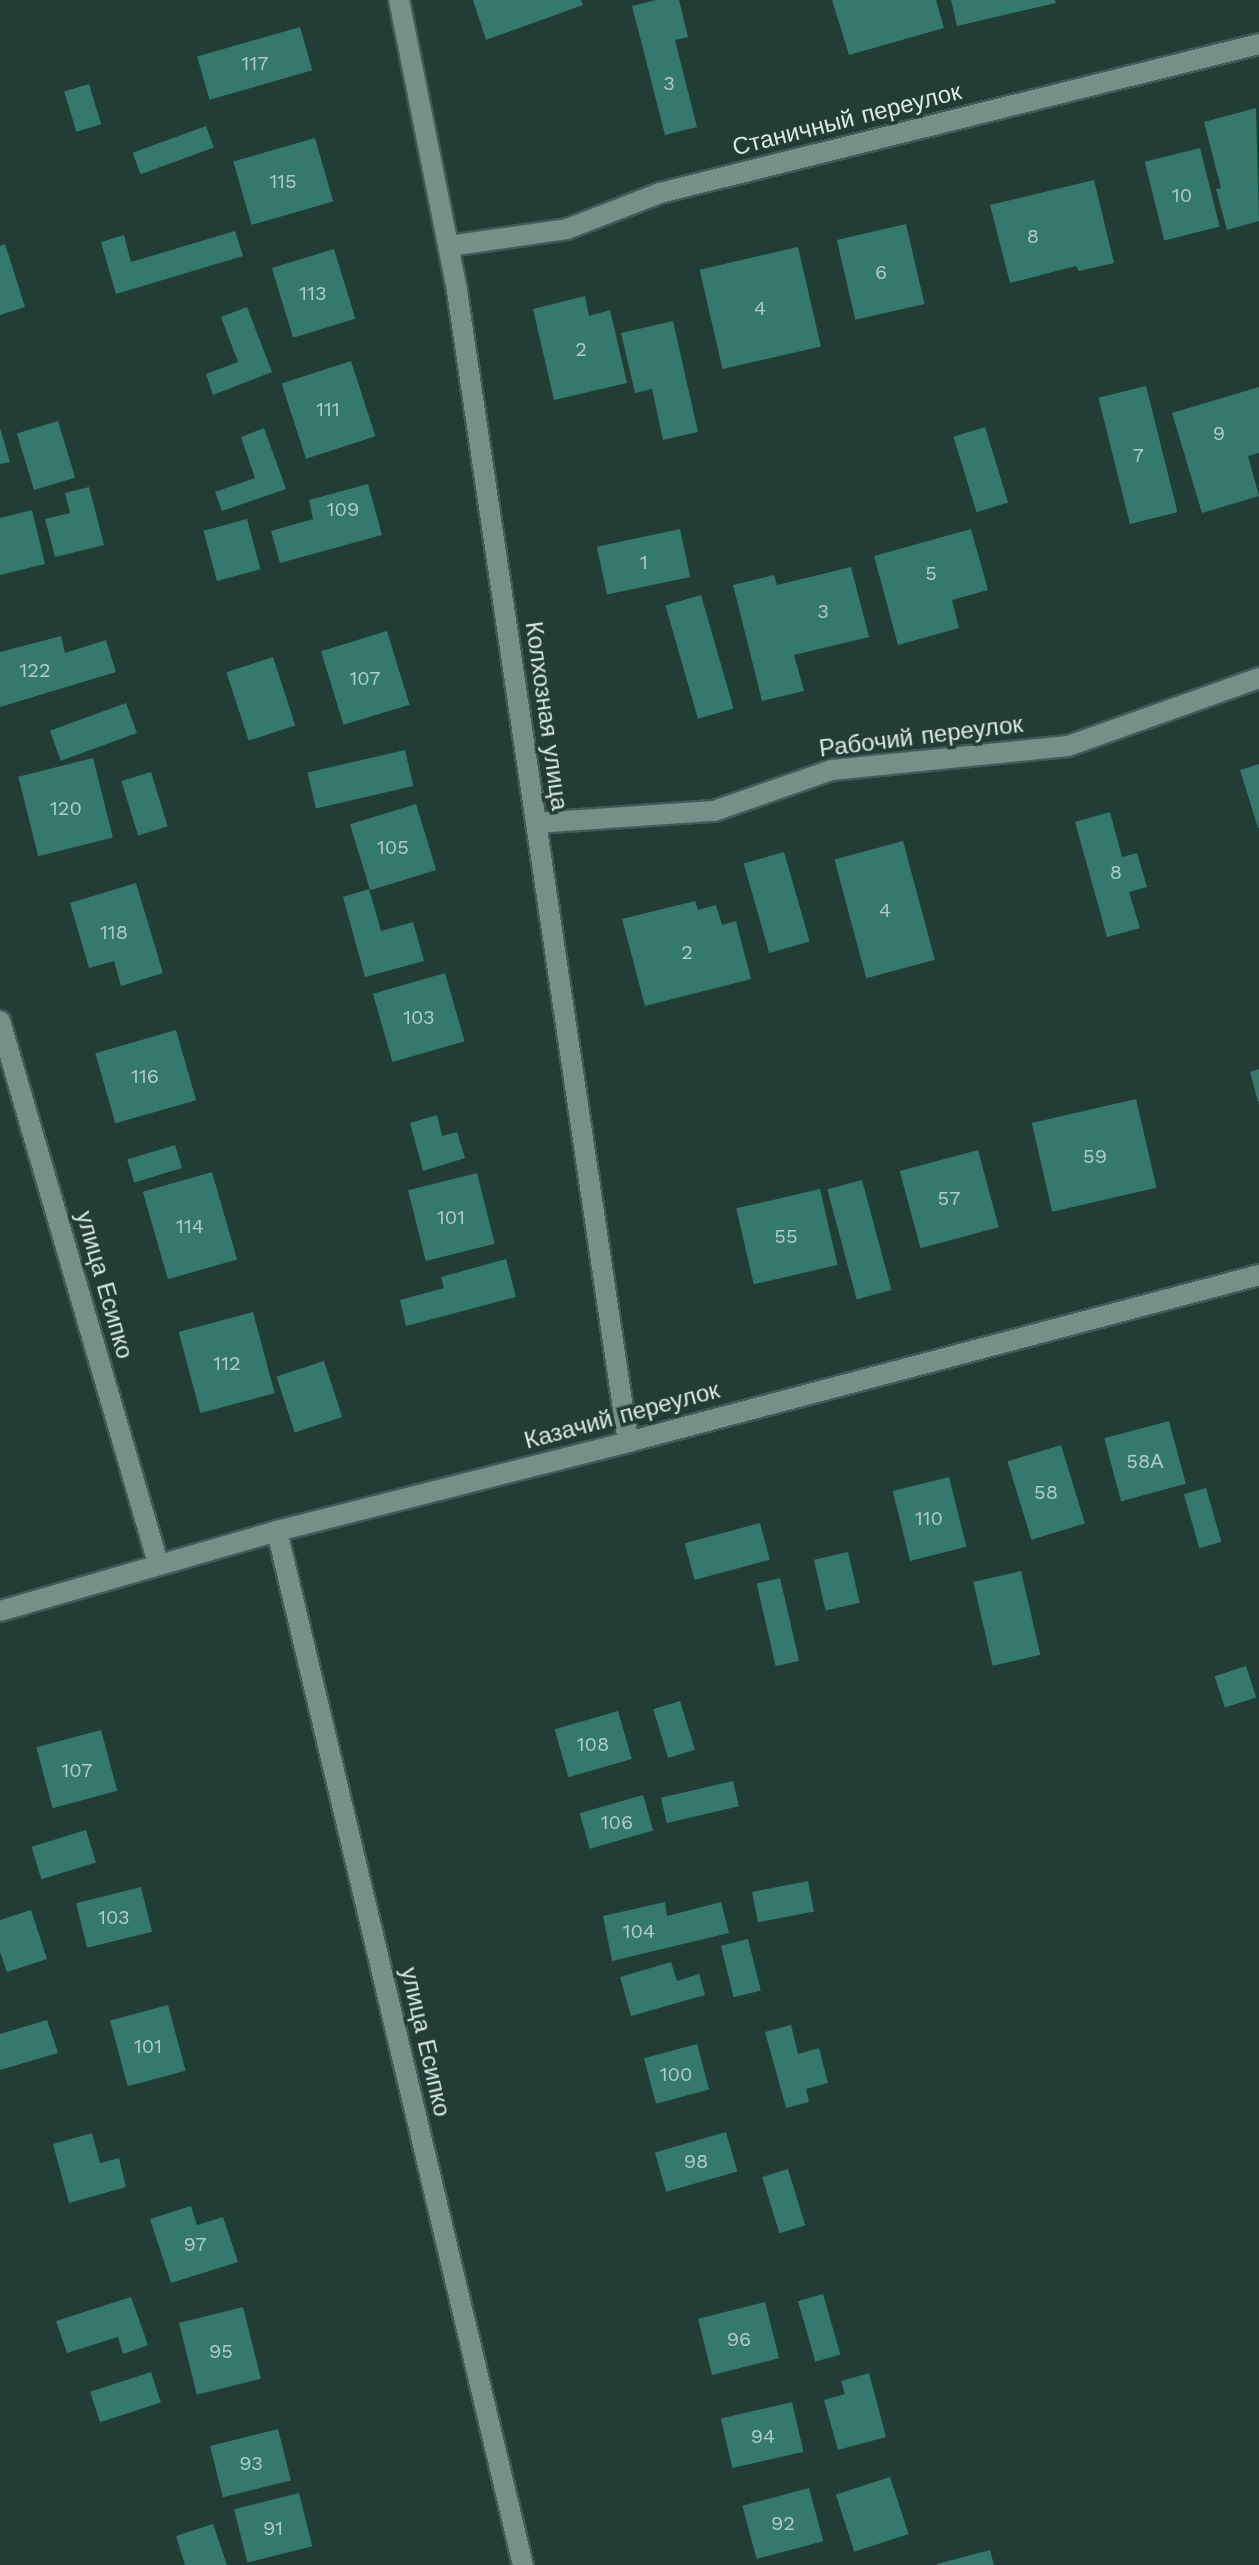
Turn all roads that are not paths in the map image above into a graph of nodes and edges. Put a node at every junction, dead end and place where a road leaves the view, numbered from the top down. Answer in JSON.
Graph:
{"nodes":[{"id":1,"x":399,"y":0,"type":"edge"},
{"id":2,"x":1259,"y":44,"type":"edge"},
{"id":3,"x":449,"y":246,"type":"junction"},
{"id":4,"x":1259,"y":678,"type":"edge"},
{"id":5,"x":536,"y":823,"type":"junction"},
{"id":6,"x":0,"y":1021,"type":"edge"},
{"id":7,"x":1259,"y":1275,"type":"edge"},
{"id":8,"x":628,"y":1442,"type":"junction"},
{"id":9,"x":277,"y":1531,"type":"junction"},
{"id":10,"x":158,"y":1563,"type":"junction"},
{"id":11,"x":0,"y":1611,"type":"edge"},
{"id":12,"x":523,"y":2565,"type":"edge"}],
"edges":[{"from":1,"to":3,"type":"street","name":"Колхозная улица"},
{"from":2,"to":3,"type":"street","name":"Станичный переулок"},
{"from":3,"to":5,"type":"street","name":"Колхозная улица"},
{"from":4,"to":5,"type":"street","name":"Рабочий переулок"},
{"from":5,"to":8,"type":"street","name":"Колхозная улица"},
{"from":6,"to":10,"type":"street","name":"улица Есипко"},
{"from":7,"to":8,"type":"street","name":"Казачий переулок"},
{"from":8,"to":9,"type":"street","name":"Казачий переулок"},
{"from":9,"to":10,"type":"street","name":"Казачий переулок"},
{"from":9,"to":12,"type":"street","name":"улица Есипко"},
{"from":10,"to":11,"type":"street","name":"Казачий переулок"}]}
